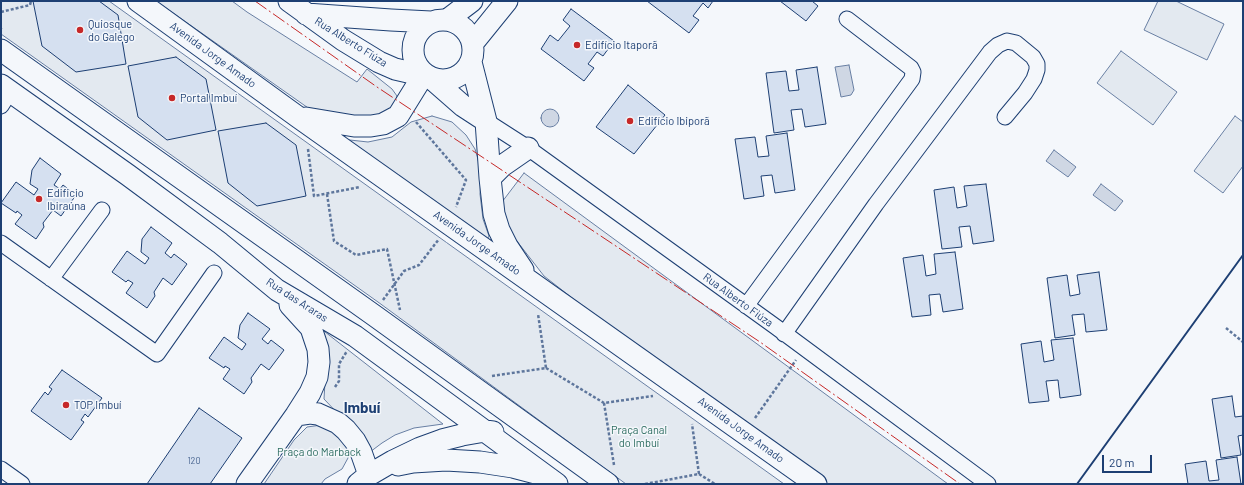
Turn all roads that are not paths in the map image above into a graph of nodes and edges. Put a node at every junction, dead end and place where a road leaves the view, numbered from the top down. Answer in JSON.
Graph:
{"nodes":[{"id":1,"x":138,"y":1,"type":"edge"},
{"id":2,"x":289,"y":1,"type":"edge"},
{"id":3,"x":472,"y":1,"type":"edge"},
{"id":4,"x":507,"y":1,"type":"edge"},
{"id":5,"x":306,"y":14,"type":"junction"},
{"id":6,"x":846,"y":19,"type":"dead end"},
{"id":7,"x":439,"y":21,"type":"junction"},
{"id":8,"x":1,"y":50,"type":"edge"},
{"id":9,"x":472,"y":52,"type":"junction"},
{"id":10,"x":1,"y":54,"type":"edge"},
{"id":11,"x":425,"y":74,"type":"junction"},
{"id":12,"x":4,"y":94,"type":"edge"},
{"id":13,"x":298,"y":117,"type":"junction"},
{"id":14,"x":1005,"y":117,"type":"dead end"},
{"id":15,"x":486,"y":121,"type":"junction"},
{"id":16,"x":76,"y":138,"type":"junction"},
{"id":17,"x":528,"y":148,"type":"junction"},
{"id":18,"x":490,"y":178,"type":"junction"},
{"id":19,"x":102,"y":210,"type":"dead end"},
{"id":20,"x":1,"y":243,"type":"edge"},
{"id":21,"x":214,"y":273,"type":"dead end"},
{"id":22,"x":51,"y":279,"type":"junction"},
{"id":23,"x":530,"y":280,"type":"junction"},
{"id":24,"x":277,"y":290,"type":"junction"},
{"id":25,"x":746,"y":306,"type":"junction"},
{"id":26,"x":784,"y":334,"type":"junction"},
{"id":27,"x":296,"y":415,"type":"junction"},
{"id":28,"x":485,"y":431,"type":"junction"},
{"id":29,"x":545,"y":438,"type":"junction"},
{"id":30,"x":369,"y":476,"type":"edge"},
{"id":31,"x":612,"y":478,"type":"edge"},
{"id":32,"x":552,"y":480,"type":"edge"},
{"id":33,"x":247,"y":484,"type":"edge"},
{"id":34,"x":816,"y":484,"type":"edge"},
{"id":35,"x":988,"y":484,"type":"edge"}],
"edges":[{"from":1,"to":13,"type":"main road","name":"Avenida Jorge Amado"},
{"from":2,"to":5,"type":"main road","name":"Rua Alberto Fiúza"},
{"from":3,"to":7,"type":"main road"},
{"from":4,"to":9,"type":"main road"},
{"from":5,"to":7,"type":"main road","name":"Rua Alberto Fiúza"},
{"from":5,"to":11,"type":"main road","name":"Rua Alberto Fiúza"},
{"from":6,"to":25,"type":"street"},
{"from":7,"to":9,"type":"main road"},
{"from":7,"to":11,"type":"main road"},
{"from":8,"to":29,"type":"main road"},
{"from":9,"to":11,"type":"main road"},
{"from":9,"to":15,"type":"main road"},
{"from":10,"to":16,"type":"main road"},
{"from":11,"to":13,"type":"main road"},
{"from":11,"to":15,"type":"main road","name":"Rua Alberto Fiúza"},
{"from":12,"to":16,"type":"main road","name":"Rua das Araras"},
{"from":13,"to":23,"type":"main road","name":"Avenida Jorge Amado"},
{"from":14,"to":26,"type":"street"},
{"from":15,"to":17,"type":"street","name":"Rua Alberto Fiúza"},
{"from":15,"to":18,"type":"main road"},
{"from":16,"to":24,"type":"main road","name":"Rua das Araras"},
{"from":17,"to":18,"type":"main road"},
{"from":17,"to":25,"type":"street","name":"Rua Alberto Fiúza"},
{"from":18,"to":23,"type":"main road"},
{"from":19,"to":22,"type":"street"},
{"from":20,"to":22,"type":"street"},
{"from":21,"to":22,"type":"street"},
{"from":23,"to":34,"type":"main road","name":"Avenida Jorge Amado"},
{"from":24,"to":27,"type":"main road"},
{"from":24,"to":28,"type":"main road","name":"Rua das Araras"},
{"from":25,"to":26,"type":"street","name":"Rua Alberto Fiúza"},
{"from":26,"to":35,"type":"street","name":"Rua Alberto Fiúza"},
{"from":27,"to":30,"type":"main road"},
{"from":27,"to":33,"type":"main road"},
{"from":28,"to":29,"type":"main road"},
{"from":28,"to":30,"type":"main road"},
{"from":28,"to":32,"type":"main road","name":"Rua das Araras"},
{"from":29,"to":31,"type":"main road"},
{"from":30,"to":32,"type":"main road"}]}
